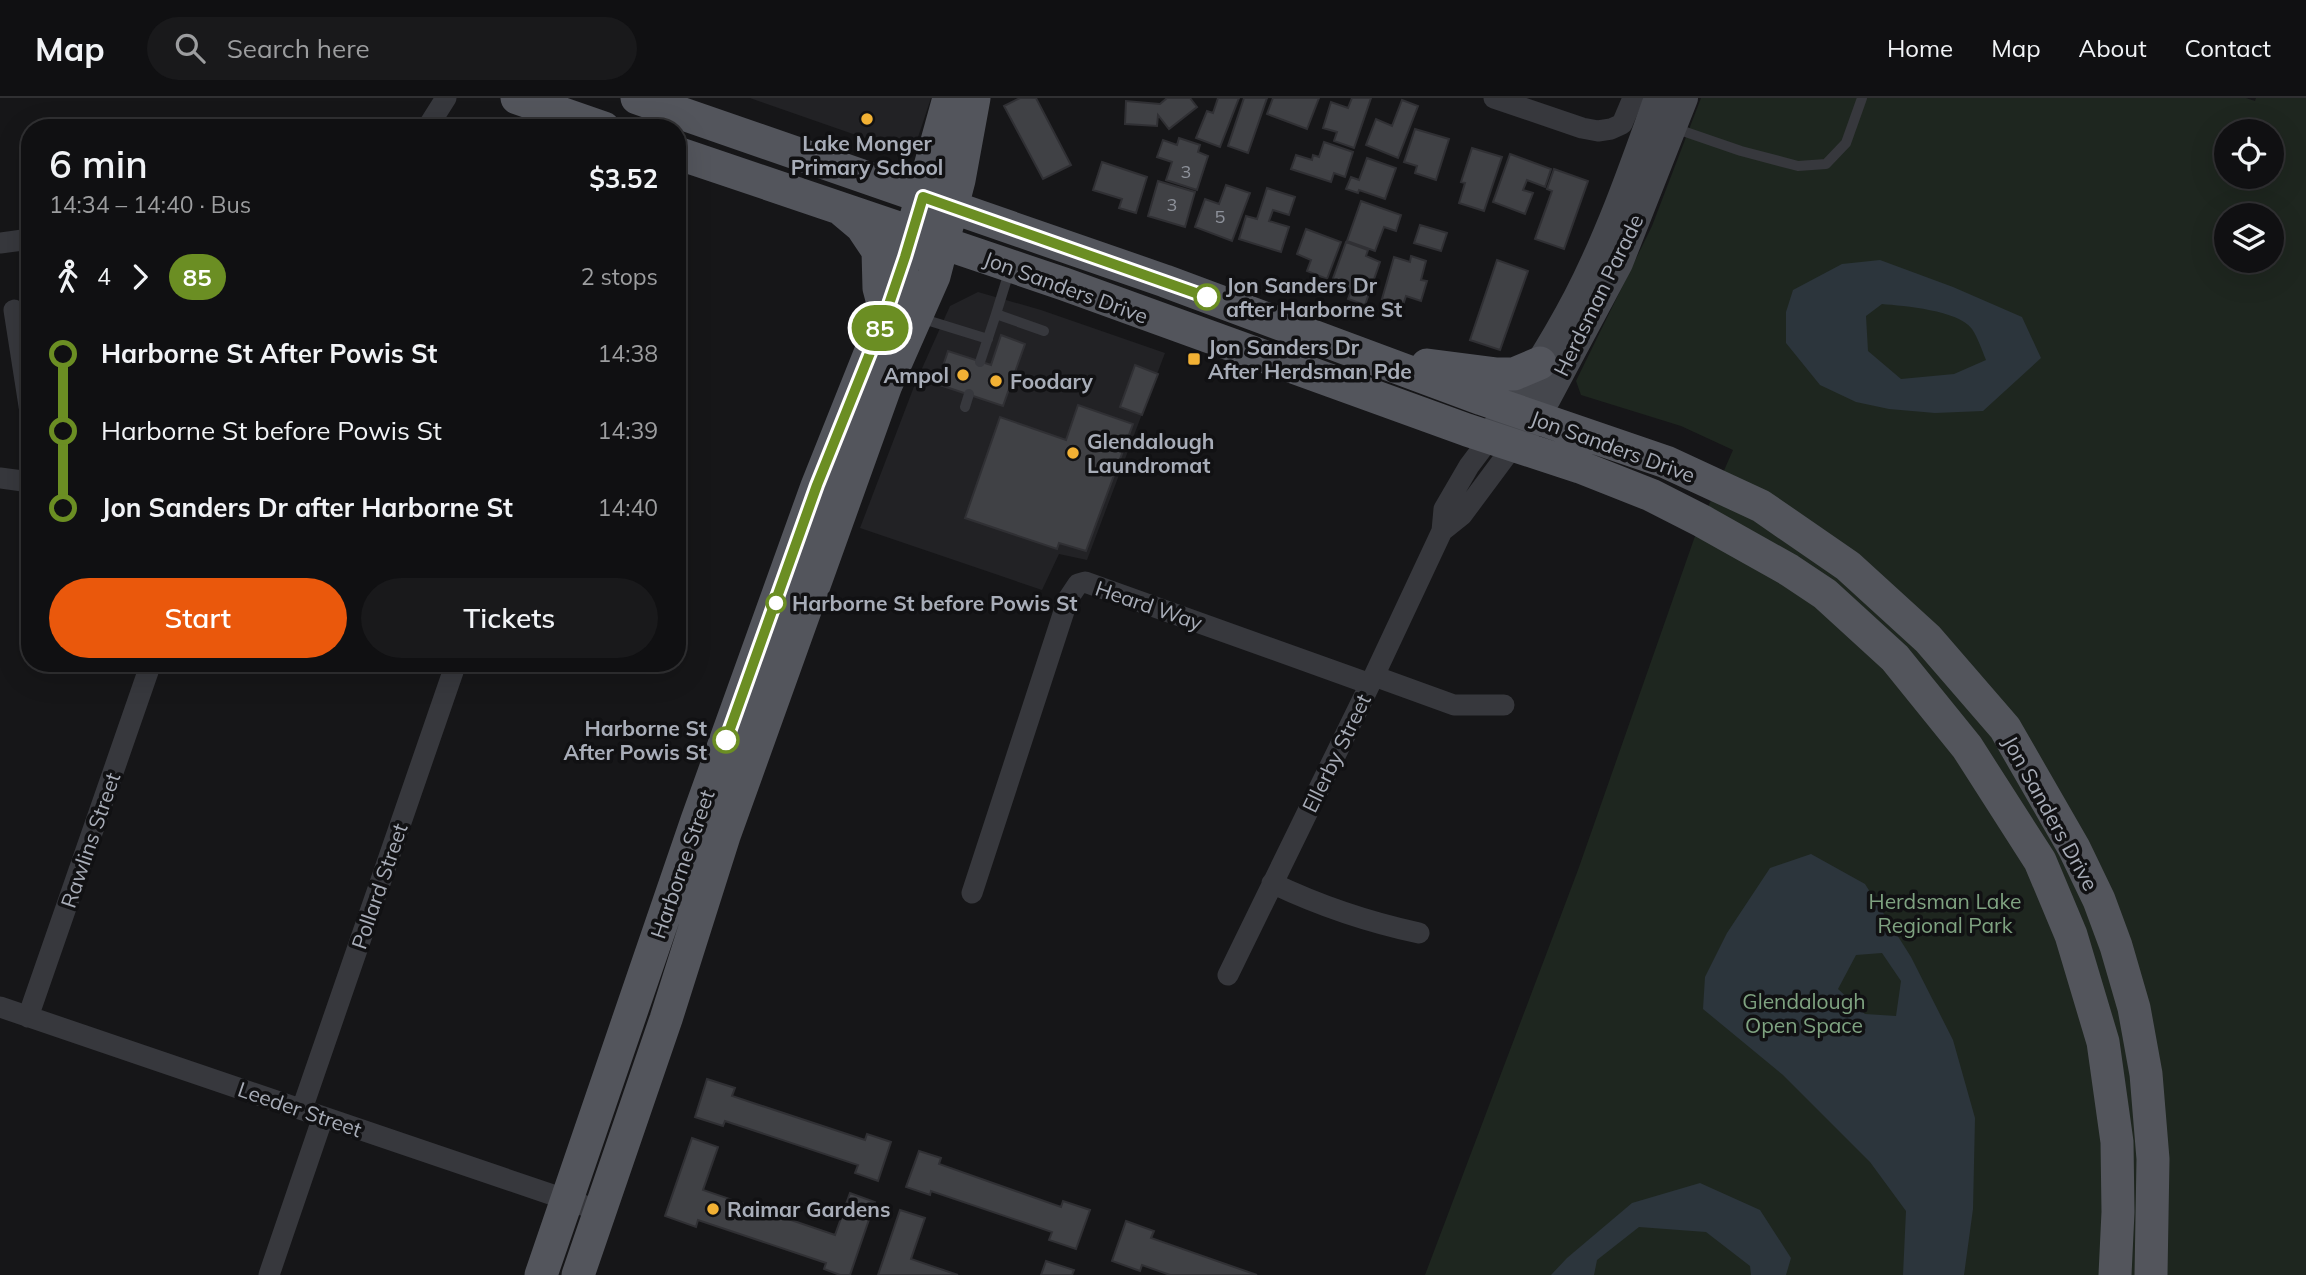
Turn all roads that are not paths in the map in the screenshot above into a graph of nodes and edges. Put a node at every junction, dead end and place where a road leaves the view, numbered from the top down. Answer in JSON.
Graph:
{"nodes":[{"id":1,"x":446,"y":98,"type":"edge"},
{"id":2,"x":517,"y":98,"type":"edge"},
{"id":3,"x":637,"y":98,"type":"edge"},
{"id":4,"x":949,"y":98,"type":"edge"},
{"id":5,"x":974,"y":98,"type":"edge"},
{"id":6,"x":1494,"y":98,"type":"edge"},
{"id":7,"x":1683,"y":98,"type":"edge"},
{"id":8,"x":1862,"y":98,"type":"edge"},
{"id":9,"x":1654,"y":111,"type":"edge"},
{"id":10,"x":433,"y":119,"type":"edge"},
{"id":11,"x":578,"y":119,"type":"edge"},
{"id":12,"x":938,"y":141,"type":"junction"},
{"id":13,"x":686,"y":156,"type":"edge"},
{"id":14,"x":804,"y":156,"type":"junction"},
{"id":15,"x":937,"y":202,"type":"junction"},
{"id":16,"x":841,"y":209,"type":"junction"},
{"id":17,"x":927,"y":238,"type":"junction"},
{"id":18,"x":21,"y":240,"type":"edge"},
{"id":19,"x":0,"y":243,"type":"edge"},
{"id":20,"x":1010,"y":267,"type":"junction"},
{"id":21,"x":15,"y":310,"type":"edge"},
{"id":22,"x":996,"y":314,"type":"junction"},
{"id":23,"x":901,"y":315,"type":"junction"},
{"id":24,"x":1044,"y":331,"type":"dead end"},
{"id":25,"x":988,"y":339,"type":"junction"},
{"id":26,"x":21,"y":351,"type":"edge"},
{"id":27,"x":1366,"y":356,"type":"junction"},
{"id":28,"x":981,"y":362,"type":"dead end"},
{"id":29,"x":1540,"y":363,"type":"junction"},
{"id":30,"x":969,"y":394,"type":"dead end"},
{"id":31,"x":965,"y":407,"type":"dead end"},
{"id":32,"x":1523,"y":412,"type":"junction"},
{"id":33,"x":1502,"y":442,"type":"junction"},
{"id":34,"x":0,"y":478,"type":"edge"},
{"id":35,"x":21,"y":480,"type":"edge"},
{"id":36,"x":1717,"y":486,"type":"junction"},
{"id":37,"x":1789,"y":570,"type":"junction"},
{"id":38,"x":148,"y":672,"type":"edge"},
{"id":39,"x":453,"y":672,"type":"edge"},
{"id":40,"x":1372,"y":680,"type":"junction"},
{"id":41,"x":1504,"y":705,"type":"dead end"},
{"id":42,"x":1272,"y":883,"type":"junction"},
{"id":43,"x":972,"y":893,"type":"dead end"},
{"id":44,"x":1419,"y":933,"type":"dead end"},
{"id":45,"x":1228,"y":975,"type":"dead end"},
{"id":46,"x":0,"y":1007,"type":"edge"},
{"id":47,"x":632,"y":1008,"type":"junction"},
{"id":48,"x":28,"y":1017,"type":"junction"},
{"id":49,"x":666,"y":1019,"type":"junction"},
{"id":50,"x":302,"y":1109,"type":"junction"},
{"id":51,"x":323,"y":1117,"type":"junction"},
{"id":52,"x":567,"y":1199,"type":"junction"},
{"id":53,"x":600,"y":1211,"type":"junction"},
{"id":54,"x":269,"y":1275,"type":"edge"},
{"id":55,"x":541,"y":1275,"type":"edge"},
{"id":56,"x":578,"y":1275,"type":"edge"},
{"id":57,"x":2115,"y":1275,"type":"edge"},
{"id":58,"x":2151,"y":1275,"type":"edge"}],
"edges":[{"from":1,"to":10,"type":"street"},
{"from":2,"to":11,"type":"main road"},
{"from":3,"to":14,"type":"main road","name":"Jon Sanders Drive"},
{"from":4,"to":12,"type":"main road","name":"Harborne Street"},
{"from":5,"to":15,"type":"main road","name":"Harborne Street"},
{"from":6,"to":9,"type":"street"},
{"from":7,"to":9,"type":"main road","name":"Herdsman Parade"},
{"from":8,"to":9,"type":"lane"},
{"from":9,"to":29,"type":"main road","name":"Herdsman Parade"},
{"from":9,"to":32,"type":"main road","name":"Herdsman Parade"},
{"from":12,"to":14,"type":"main road"},
{"from":12,"to":15,"type":"main road","name":"Harborne Street"},
{"from":13,"to":16,"type":"main road","name":"Jon Sanders Drive"},
{"from":14,"to":15,"type":"main road","name":"Jon Sanders Drive"},
{"from":15,"to":17,"type":"main road","name":"Harborne Street"},
{"from":15,"to":27,"type":"main road","name":"Jon Sanders Drive"},
{"from":16,"to":17,"type":"main road","name":"Jon Sanders Drive"},
{"from":16,"to":23,"type":"main road"},
{"from":17,"to":20,"type":"main road","name":"Jon Sanders Drive"},
{"from":17,"to":23,"type":"main road","name":"Harborne Street"},
{"from":18,"to":19,"type":"street"},
{"from":20,"to":22,"type":"lane"},
{"from":20,"to":33,"type":"main road","name":"Jon Sanders Drive"},
{"from":21,"to":26,"type":"street"},
{"from":22,"to":24,"type":"lane"},
{"from":22,"to":25,"type":"lane"},
{"from":23,"to":25,"type":"lane"},
{"from":23,"to":47,"type":"main road","name":"Harborne Street"},
{"from":23,"to":49,"type":"main road","name":"Harborne Street"},
{"from":25,"to":28,"type":"lane"},
{"from":27,"to":29,"type":"main road"},
{"from":27,"to":32,"type":"main road","name":"Jon Sanders Drive"},
{"from":29,"to":32,"type":"main road","name":"Herdsman Parade"},
{"from":30,"to":31,"type":"lane"},
{"from":32,"to":33,"type":"main road","name":"Herdsman Parade"},
{"from":32,"to":36,"type":"main road","name":"Jon Sanders Drive"},
{"from":33,"to":37,"type":"main road","name":"Jon Sanders Drive"},
{"from":33,"to":40,"type":"street","name":"Ellerby Street"},
{"from":34,"to":35,"type":"street"},
{"from":36,"to":37,"type":"main road"},
{"from":36,"to":58,"type":"main road","name":"Jon Sanders Drive"},
{"from":37,"to":57,"type":"main road","name":"Jon Sanders Drive"},
{"from":38,"to":48,"type":"street","name":"Rawlins Street"},
{"from":39,"to":50,"type":"street","name":"Pollard Street"},
{"from":40,"to":41,"type":"street"},
{"from":40,"to":42,"type":"street","name":"Ellerby Street"},
{"from":40,"to":43,"type":"street","name":"Heard Way"},
{"from":42,"to":44,"type":"street"},
{"from":42,"to":45,"type":"street","name":"Ellerby Street"},
{"from":46,"to":48,"type":"street","name":"Leeder Street"},
{"from":47,"to":49,"type":"main road"},
{"from":47,"to":52,"type":"main road","name":"Harborne Street"},
{"from":48,"to":50,"type":"street","name":"Leeder Street"},
{"from":49,"to":53,"type":"main road","name":"Harborne Street"},
{"from":50,"to":51,"type":"street","name":"Leeder Street"},
{"from":51,"to":52,"type":"street","name":"Leeder Street"},
{"from":51,"to":54,"type":"street"},
{"from":52,"to":53,"type":"street","name":"Leeder Street"},
{"from":52,"to":55,"type":"main road","name":"Harborne Street"},
{"from":53,"to":56,"type":"main road","name":"Harborne Street"}]}
